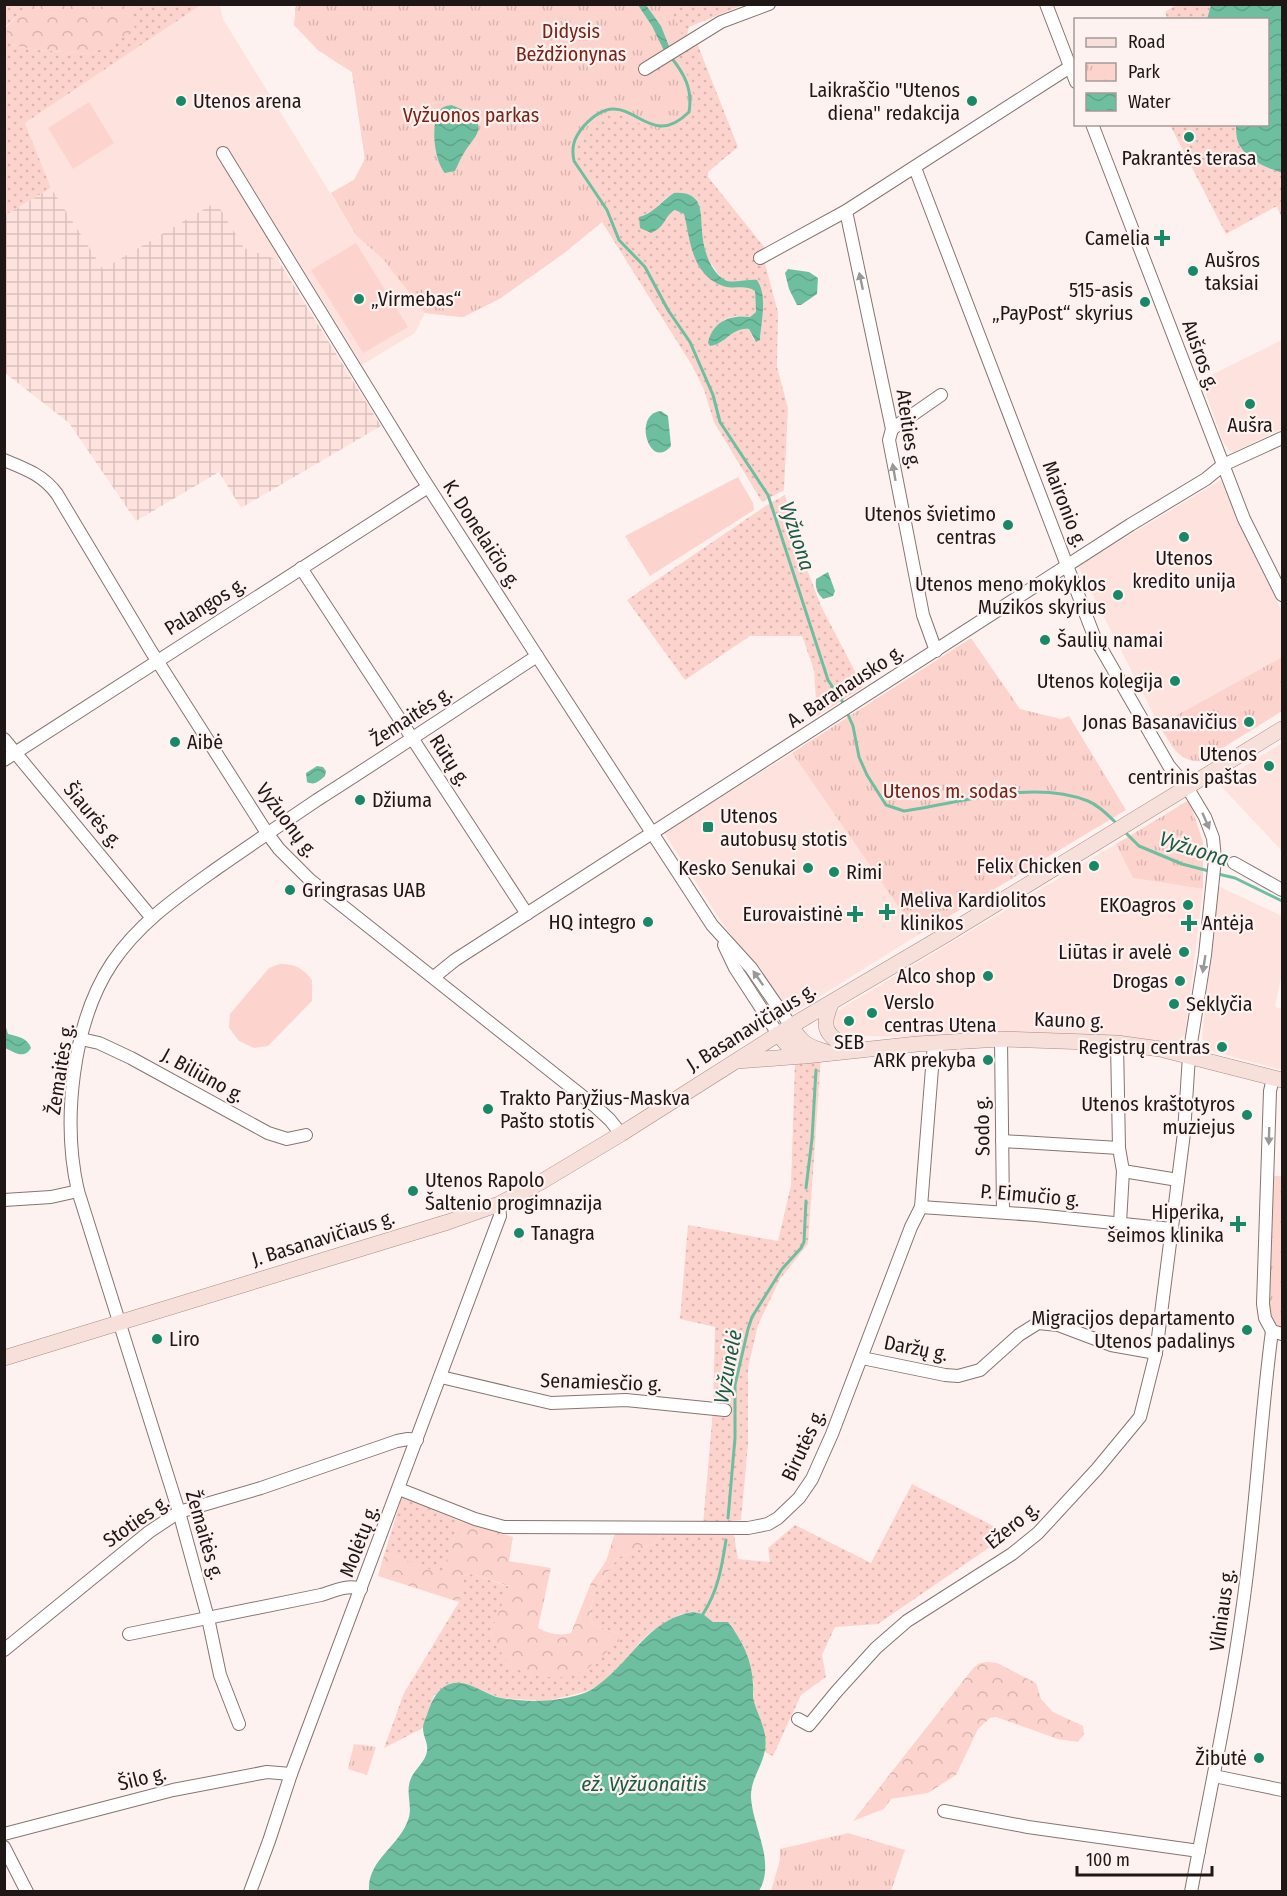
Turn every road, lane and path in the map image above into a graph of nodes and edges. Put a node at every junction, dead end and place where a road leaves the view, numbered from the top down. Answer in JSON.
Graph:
{"nodes":[{"id":1,"x":769,"y":4,"type":"edge"},
{"id":2,"x":1046,"y":4,"type":"edge"},
{"id":3,"x":1070,"y":67,"type":"junction"},
{"id":4,"x":645,"y":69,"type":"dead end"},
{"id":5,"x":1074,"y":77,"type":"edge"},
{"id":6,"x":1093,"y":126,"type":"edge"},
{"id":7,"x":223,"y":153,"type":"dead end"},
{"id":8,"x":915,"y":168,"type":"junction"},
{"id":9,"x":846,"y":211,"type":"junction"},
{"id":10,"x":760,"y":258,"type":"dead end"},
{"id":11,"x":941,"y":395,"type":"dead end"},
{"id":12,"x":892,"y":429,"type":"junction"},
{"id":13,"x":1282,"y":438,"type":"edge"},
{"id":14,"x":4,"y":460,"type":"edge"},
{"id":15,"x":1223,"y":465,"type":"junction"},
{"id":16,"x":428,"y":487,"type":"junction"},
{"id":17,"x":1068,"y":566,"type":"junction"},
{"id":18,"x":301,"y":568,"type":"junction"},
{"id":19,"x":1282,"y":595,"type":"edge"},
{"id":20,"x":936,"y":651,"type":"junction"},
{"id":21,"x":537,"y":656,"type":"junction"},
{"id":22,"x":157,"y":660,"type":"junction"},
{"id":23,"x":1282,"y":729,"type":"edge"},
{"id":24,"x":4,"y":739,"type":"edge"},
{"id":25,"x":412,"y":739,"type":"junction"},
{"id":26,"x":16,"y":751,"type":"junction"},
{"id":27,"x":4,"y":760,"type":"edge"},
{"id":28,"x":1187,"y":787,"type":"junction"},
{"id":29,"x":652,"y":832,"type":"junction"},
{"id":30,"x":267,"y":833,"type":"junction"},
{"id":31,"x":1234,"y":863,"type":"dead end"},
{"id":32,"x":1282,"y":890,"type":"edge"},
{"id":33,"x":527,"y":914,"type":"junction"},
{"id":34,"x":151,"y":917,"type":"junction"},
{"id":35,"x":434,"y":977,"type":"junction"},
{"id":36,"x":832,"y":1002,"type":"junction"},
{"id":37,"x":785,"y":1030,"type":"junction"},
{"id":38,"x":81,"y":1039,"type":"junction"},
{"id":39,"x":1001,"y":1040,"type":"junction"},
{"id":40,"x":934,"y":1043,"type":"junction"},
{"id":41,"x":1117,"y":1043,"type":"junction"},
{"id":42,"x":850,"y":1050,"type":"junction"},
{"id":43,"x":826,"y":1053,"type":"junction"},
{"id":44,"x":805,"y":1056,"type":"junction"},
{"id":45,"x":1190,"y":1056,"type":"junction"},
{"id":46,"x":734,"y":1062,"type":"junction"},
{"id":47,"x":1278,"y":1079,"type":"edge"},
{"id":48,"x":621,"y":1134,"type":"junction"},
{"id":49,"x":306,"y":1135,"type":"dead end"},
{"id":50,"x":1002,"y":1141,"type":"junction"},
{"id":51,"x":1119,"y":1148,"type":"junction"},
{"id":52,"x":1123,"y":1171,"type":"junction"},
{"id":53,"x":1178,"y":1180,"type":"junction"},
{"id":54,"x":78,"y":1191,"type":"junction"},
{"id":55,"x":4,"y":1200,"type":"edge"},
{"id":56,"x":499,"y":1204,"type":"junction"},
{"id":57,"x":921,"y":1207,"type":"junction"},
{"id":58,"x":1003,"y":1212,"type":"junction"},
{"id":59,"x":1120,"y":1223,"type":"junction"},
{"id":60,"x":1172,"y":1229,"type":"junction"},
{"id":61,"x":119,"y":1322,"type":"junction"},
{"id":62,"x":1277,"y":1332,"type":"edge"},
{"id":63,"x":1156,"y":1353,"type":"junction"},
{"id":64,"x":4,"y":1358,"type":"edge"},
{"id":65,"x":862,"y":1358,"type":"junction"},
{"id":66,"x":441,"y":1377,"type":"junction"},
{"id":67,"x":725,"y":1410,"type":"dead end"},
{"id":68,"x":417,"y":1440,"type":"junction"},
{"id":69,"x":399,"y":1489,"type":"junction"},
{"id":70,"x":179,"y":1512,"type":"junction"},
{"id":71,"x":361,"y":1589,"type":"junction"},
{"id":72,"x":208,"y":1618,"type":"junction"},
{"id":73,"x":129,"y":1634,"type":"dead end"},
{"id":74,"x":4,"y":1650,"type":"edge"},
{"id":75,"x":798,"y":1719,"type":"dead end"},
{"id":76,"x":239,"y":1724,"type":"dead end"},
{"id":77,"x":291,"y":1774,"type":"junction"},
{"id":78,"x":1214,"y":1776,"type":"junction"},
{"id":79,"x":1282,"y":1790,"type":"edge"},
{"id":80,"x":944,"y":1811,"type":"dead end"},
{"id":81,"x":4,"y":1834,"type":"edge"},
{"id":82,"x":4,"y":1847,"type":"edge"},
{"id":83,"x":1198,"y":1851,"type":"junction"},
{"id":84,"x":27,"y":1892,"type":"edge"},
{"id":85,"x":250,"y":1892,"type":"edge"},
{"id":86,"x":1191,"y":1892,"type":"edge"}],
"edges":[{"from":1,"to":4,"type":"street"},
{"from":2,"to":3,"type":"street"},
{"from":3,"to":5,"type":"street"},
{"from":3,"to":8,"type":"street"},
{"from":6,"to":15,"type":"street","name":"Aušros g."},
{"from":7,"to":16,"type":"street","name":"K. Donelaičio g."},
{"from":8,"to":9,"type":"street"},
{"from":8,"to":17,"type":"street","name":"Maironio g."},
{"from":9,"to":10,"type":"street"},
{"from":12,"to":9,"type":"street","name":"Ateities g.","one_way":true},
{"from":11,"to":12,"type":"street"},
{"from":20,"to":12,"type":"street","name":"Ateities g.","one_way":true},
{"from":13,"to":15,"type":"street","name":"A. Baranausko g."},
{"from":14,"to":22,"type":"street","name":"Vyžuonų g."},
{"from":15,"to":17,"type":"street","name":"A. Baranausko g."},
{"from":15,"to":19,"type":"street","name":"Aušros g."},
{"from":16,"to":18,"type":"street","name":"Palangos g."},
{"from":16,"to":21,"type":"street","name":"K. Donelaičio g."},
{"from":17,"to":20,"type":"street","name":"A. Baranausko g."},
{"from":17,"to":28,"type":"street","name":"Maironio g."},
{"from":18,"to":22,"type":"street","name":"Palangos g."},
{"from":18,"to":25,"type":"street","name":"Rūtų g."},
{"from":20,"to":29,"type":"street","name":"A. Baranausko g."},
{"from":21,"to":25,"type":"street","name":"Žemaitės g."},
{"from":21,"to":29,"type":"street","name":"K. Donelaičio g."},
{"from":22,"to":26,"type":"street","name":"Palangos g."},
{"from":22,"to":30,"type":"street","name":"Vyžuonų g."},
{"from":23,"to":28,"type":"main road","name":"J. Basanavičiaus g."},
{"from":24,"to":26,"type":"street","name":"Šiaurės g."},
{"from":25,"to":30,"type":"street","name":"Žemaitės g."},
{"from":25,"to":33,"type":"street","name":"Rūtų g."},
{"from":26,"to":27,"type":"street","name":"Palangos g."},
{"from":26,"to":34,"type":"street","name":"Šiaurės g."},
{"from":28,"to":36,"type":"main road","name":"J. Basanavičiaus g."},
{"from":28,"to":45,"type":"street","name":"Maironio g.","one_way":true},
{"from":29,"to":33,"type":"street","name":"A. Baranausko g."},
{"from":29,"to":37,"type":"street","name":"K. Donelaičio g."},
{"from":30,"to":34,"type":"street","name":"Žemaitės g."},
{"from":30,"to":35,"type":"street","name":"Vyžuonų g."},
{"from":31,"to":32,"type":"street"},
{"from":33,"to":35,"type":"street","name":"A. Baranausko g."},
{"from":34,"to":38,"type":"street","name":"Žemaitės g."},
{"from":35,"to":48,"type":"street","name":"Vyžuonų g."},
{"from":36,"to":37,"type":"main road","name":"J. Basanavičiaus g."},
{"from":36,"to":42,"type":"main road"},
{"from":37,"to":43,"type":"main road"},
{"from":37,"to":44,"type":"main road"},
{"from":37,"to":46,"type":"main road","name":"J. Basanavičiaus g."},
{"from":38,"to":49,"type":"street","name":"J. Biliūno g."},
{"from":38,"to":54,"type":"street","name":"Žemaitės g."},
{"from":39,"to":40,"type":"main road","name":"Kauno g."},
{"from":39,"to":41,"type":"main road","name":"Kauno g."},
{"from":39,"to":50,"type":"street","name":"Sodo g."},
{"from":40,"to":42,"type":"main road","name":"Kauno g."},
{"from":40,"to":57,"type":"street","name":"Birutės g."},
{"from":41,"to":45,"type":"main road","name":"Kauno g."},
{"from":41,"to":51,"type":"street"},
{"from":42,"to":43,"type":"main road","name":"Kauno g."},
{"from":43,"to":44,"type":"main road","name":"Kauno g."},
{"from":44,"to":46,"type":"main road","name":"Kauno g."},
{"from":45,"to":47,"type":"main road","name":"Kauno g."},
{"from":45,"to":53,"type":"street","name":"Maironio g."},
{"from":46,"to":48,"type":"main road","name":"J. Basanavičiaus g."},
{"from":47,"to":62,"type":"street","one_way":true},
{"from":48,"to":56,"type":"main road","name":"J. Basanavičiaus g."},
{"from":50,"to":51,"type":"street"},
{"from":50,"to":58,"type":"street","name":"Sodo g."},
{"from":51,"to":52,"type":"street"},
{"from":52,"to":53,"type":"street"},
{"from":52,"to":59,"type":"street"},
{"from":53,"to":60,"type":"street","name":"Ežero g."},
{"from":54,"to":55,"type":"street"},
{"from":54,"to":61,"type":"street","name":"Žemaitės g."},
{"from":56,"to":61,"type":"main road","name":"J. Basanavičiaus g."},
{"from":56,"to":66,"type":"street","name":"Molėtų g."},
{"from":57,"to":58,"type":"street","name":"P. Eimučio g."},
{"from":57,"to":65,"type":"street","name":"Birutės g."},
{"from":58,"to":59,"type":"street","name":"P. Eimučio g."},
{"from":59,"to":60,"type":"street","name":"P. Eimučio g."},
{"from":60,"to":63,"type":"street","name":"Ežero g."},
{"from":61,"to":64,"type":"main road","name":"J. Basanavičiaus g."},
{"from":61,"to":70,"type":"street","name":"Žemaitės g."},
{"from":62,"to":78,"type":"street","name":"Vilniaus g."},
{"from":63,"to":65,"type":"street","name":"Daržų g."},
{"from":63,"to":75,"type":"street","name":"Ežero g."},
{"from":65,"to":69,"type":"street","name":"Birutės g."},
{"from":66,"to":67,"type":"street","name":"Senamiesčio g."},
{"from":66,"to":68,"type":"street","name":"Molėtų g."},
{"from":68,"to":69,"type":"street","name":"Molėtų g."},
{"from":68,"to":70,"type":"street","name":"Stoties g."},
{"from":69,"to":71,"type":"street","name":"Molėtų g."},
{"from":70,"to":72,"type":"street","name":"Žemaitės g."},
{"from":70,"to":74,"type":"street","name":"Stoties g."},
{"from":71,"to":72,"type":"street"},
{"from":71,"to":77,"type":"street","name":"Molėtų g."},
{"from":72,"to":73,"type":"street"},
{"from":72,"to":76,"type":"street","name":"Žemaitės g."},
{"from":77,"to":81,"type":"street","name":"Šilo g."},
{"from":77,"to":85,"type":"street","name":"Molėtų g."},
{"from":78,"to":79,"type":"street"},
{"from":78,"to":83,"type":"street","name":"Vilniaus g."},
{"from":80,"to":83,"type":"street"},
{"from":82,"to":84,"type":"street"},
{"from":83,"to":86,"type":"street","name":"Vilniaus g."}]}
